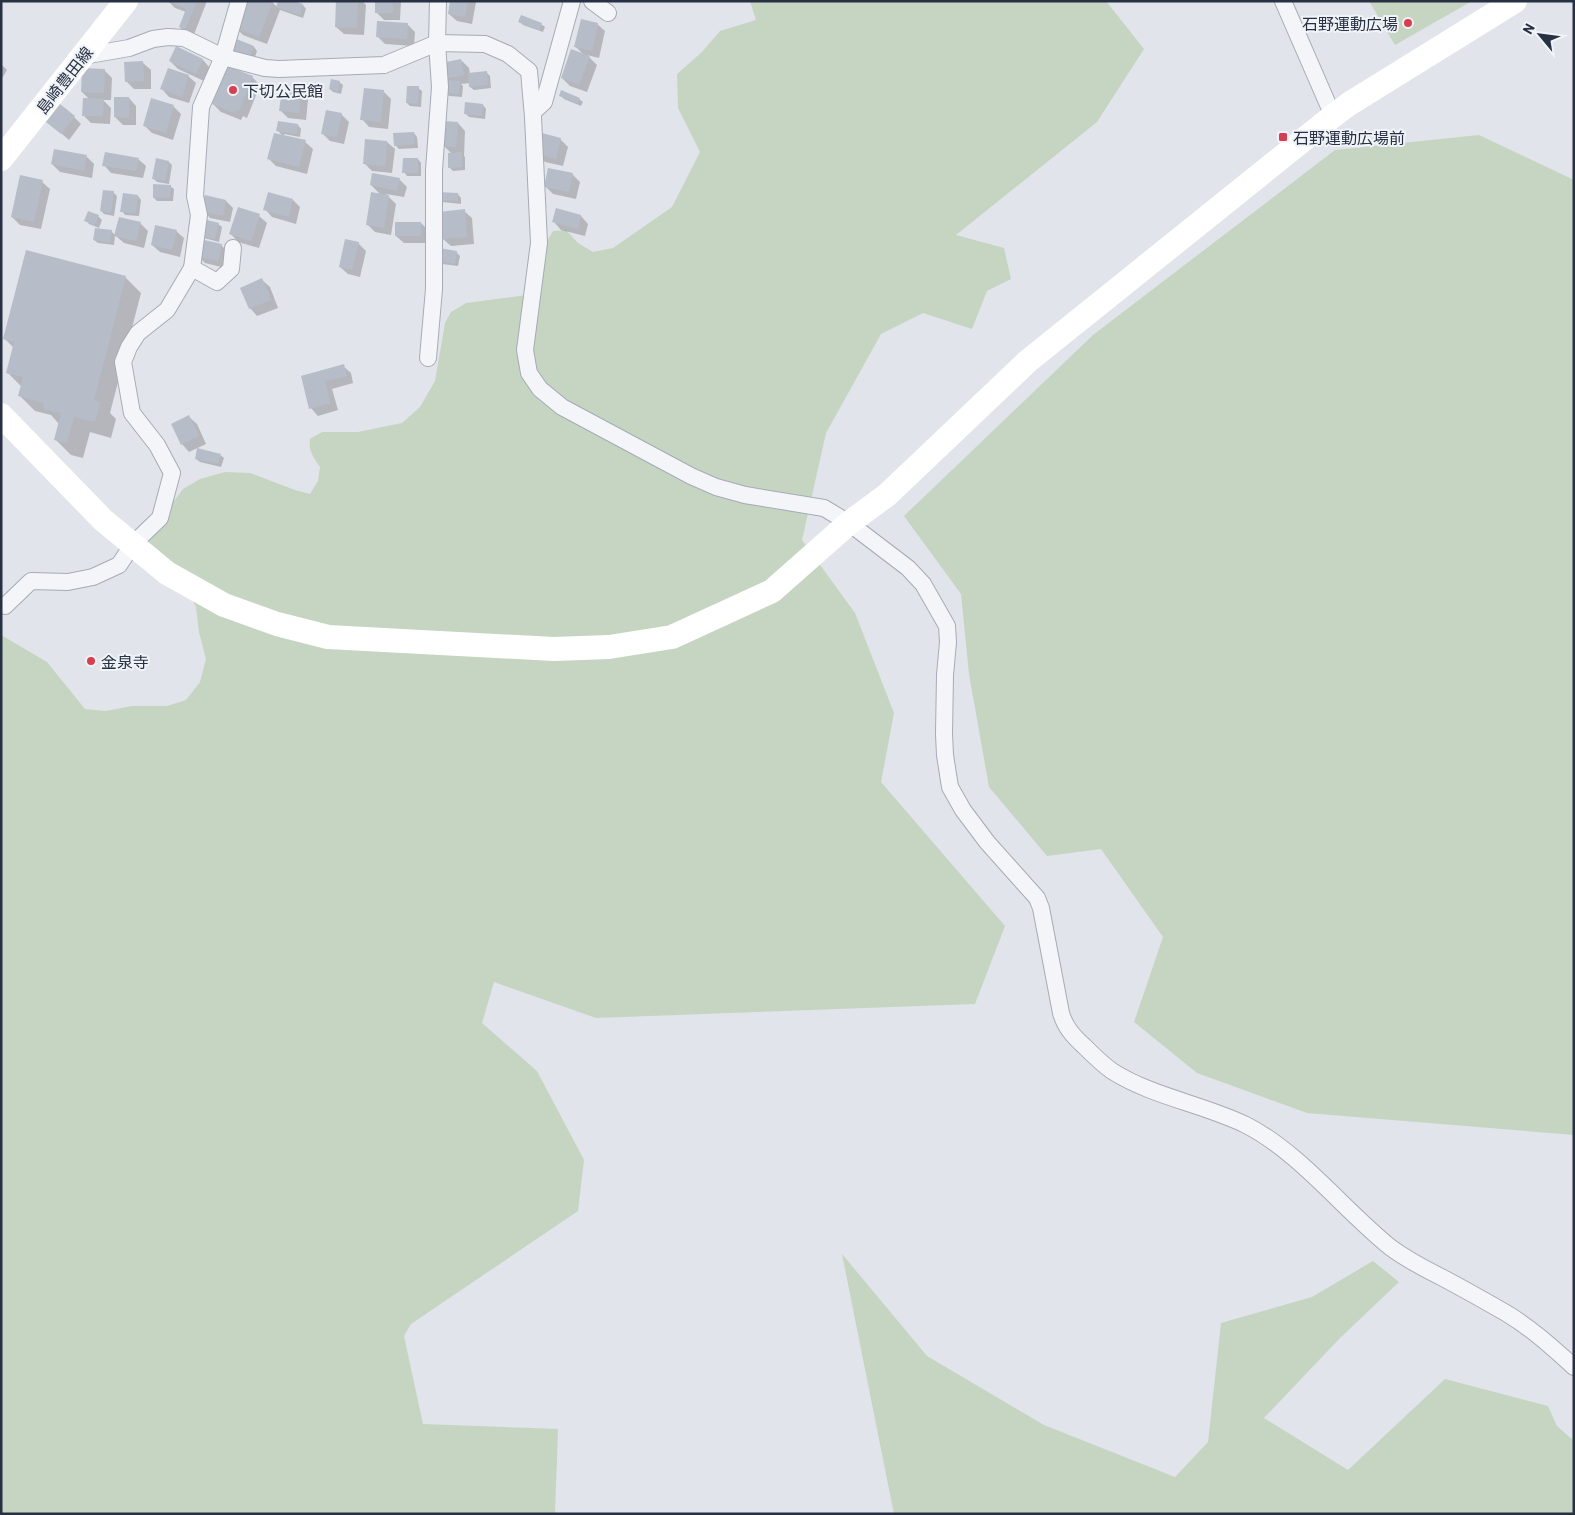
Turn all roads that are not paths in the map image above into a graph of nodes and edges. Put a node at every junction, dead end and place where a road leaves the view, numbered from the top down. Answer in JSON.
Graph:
{"nodes":[{"id":1,"x":126,"y":1,"type":"edge"},
{"id":2,"x":239,"y":1,"type":"edge"},
{"id":3,"x":438,"y":1,"type":"edge"},
{"id":4,"x":572,"y":1,"type":"edge"},
{"id":5,"x":592,"y":1,"type":"edge"},
{"id":6,"x":1283,"y":1,"type":"edge"},
{"id":7,"x":1515,"y":1,"type":"edge"},
{"id":8,"x":608,"y":13,"type":"dead end"},
{"id":9,"x":437,"y":43,"type":"junction"},
{"id":10,"x":83,"y":56,"type":"junction"},
{"id":11,"x":223,"y":57,"type":"junction"},
{"id":12,"x":532,"y":112,"type":"junction"},
{"id":13,"x":1333,"y":116,"type":"junction"},
{"id":14,"x":1,"y":159,"type":"edge"},
{"id":15,"x":233,"y":248,"type":"dead end"},
{"id":16,"x":192,"y":268,"type":"junction"},
{"id":17,"x":428,"y":358,"type":"dead end"},
{"id":18,"x":1,"y":415,"type":"edge"},
{"id":19,"x":849,"y":523,"type":"junction"},
{"id":20,"x":133,"y":544,"type":"junction"},
{"id":21,"x":5,"y":606,"type":"dead end"},
{"id":22,"x":1574,"y":1367,"type":"edge"}],
"edges":[{"from":1,"to":10,"type":"street","name":"島崎豊田線"},
{"from":2,"to":11,"type":"street"},
{"from":3,"to":9,"type":"street"},
{"from":4,"to":12,"type":"street"},
{"from":5,"to":8,"type":"street"},
{"from":6,"to":13,"type":"street"},
{"from":7,"to":13,"type":"street"},
{"from":9,"to":11,"type":"street"},
{"from":9,"to":12,"type":"street"},
{"from":9,"to":17,"type":"street"},
{"from":10,"to":11,"type":"street"},
{"from":10,"to":14,"type":"street","name":"島崎豊田線"},
{"from":11,"to":16,"type":"street"},
{"from":12,"to":19,"type":"street"},
{"from":13,"to":19,"type":"street"},
{"from":15,"to":16,"type":"street"},
{"from":16,"to":20,"type":"street"},
{"from":18,"to":20,"type":"street"},
{"from":19,"to":20,"type":"street"},
{"from":19,"to":22,"type":"street"},
{"from":20,"to":21,"type":"street"}]}
